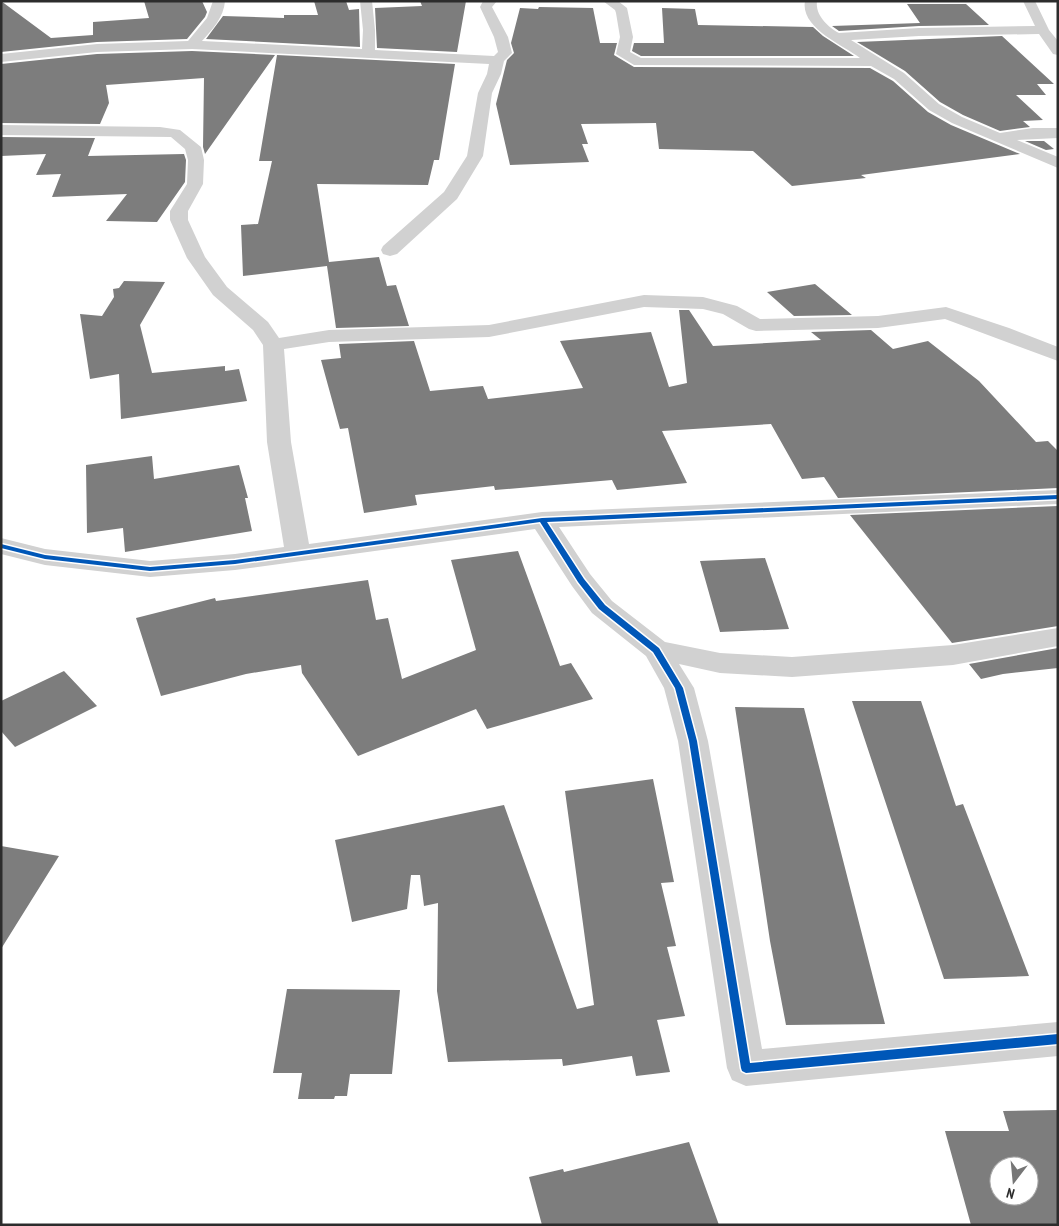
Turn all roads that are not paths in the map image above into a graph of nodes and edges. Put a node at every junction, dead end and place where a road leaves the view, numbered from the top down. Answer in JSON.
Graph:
{"nodes":[{"id":1,"x":219,"y":1,"type":"edge"},
{"id":2,"x":366,"y":1,"type":"edge"},
{"id":3,"x":491,"y":1,"type":"edge"},
{"id":4,"x":610,"y":1,"type":"edge"},
{"id":5,"x":811,"y":1,"type":"edge"},
{"id":6,"x":1029,"y":1,"type":"edge"},
{"id":7,"x":1043,"y":30,"type":"junction"},
{"id":8,"x":838,"y":37,"type":"junction"},
{"id":9,"x":192,"y":45,"type":"junction"},
{"id":10,"x":1058,"y":51,"type":"edge"},
{"id":11,"x":368,"y":54,"type":"junction"},
{"id":12,"x":1,"y":58,"type":"edge"},
{"id":13,"x":497,"y":60,"type":"junction"},
{"id":14,"x":874,"y":62,"type":"junction"},
{"id":15,"x":1,"y":130,"type":"edge"},
{"id":16,"x":1058,"y":133,"type":"edge"},
{"id":17,"x":1000,"y":137,"type":"junction"},
{"id":18,"x":1058,"y":163,"type":"edge"},
{"id":19,"x":390,"y":250,"type":"dead end"},
{"id":20,"x":273,"y":345,"type":"junction"},
{"id":21,"x":1058,"y":355,"type":"edge"},
{"id":22,"x":1058,"y":497,"type":"edge"},
{"id":23,"x":542,"y":520,"type":"junction"},
{"id":24,"x":1,"y":546,"type":"edge"},
{"id":25,"x":298,"y":553,"type":"junction"},
{"id":26,"x":1058,"y":637,"type":"edge"},
{"id":27,"x":656,"y":650,"type":"junction"},
{"id":28,"x":1058,"y":1038,"type":"edge"}],
"edges":[{"from":1,"to":9,"type":"street"},
{"from":2,"to":11,"type":"street"},
{"from":3,"to":13,"type":"street"},
{"from":4,"to":14,"type":"street"},
{"from":5,"to":8,"type":"street"},
{"from":6,"to":7,"type":"street"},
{"from":7,"to":8,"type":"street"},
{"from":7,"to":10,"type":"street"},
{"from":8,"to":14,"type":"street"},
{"from":9,"to":11,"type":"street"},
{"from":9,"to":12,"type":"street"},
{"from":11,"to":13,"type":"street"},
{"from":13,"to":19,"type":"street"},
{"from":14,"to":17,"type":"street"},
{"from":15,"to":20,"type":"street"},
{"from":16,"to":17,"type":"street"},
{"from":17,"to":18,"type":"street"},
{"from":20,"to":21,"type":"street"},
{"from":20,"to":25,"type":"street"},
{"from":22,"to":23,"type":"street"},
{"from":23,"to":25,"type":"street"},
{"from":23,"to":27,"type":"street"},
{"from":24,"to":25,"type":"street"},
{"from":26,"to":27,"type":"street"},
{"from":27,"to":28,"type":"street"}]}
